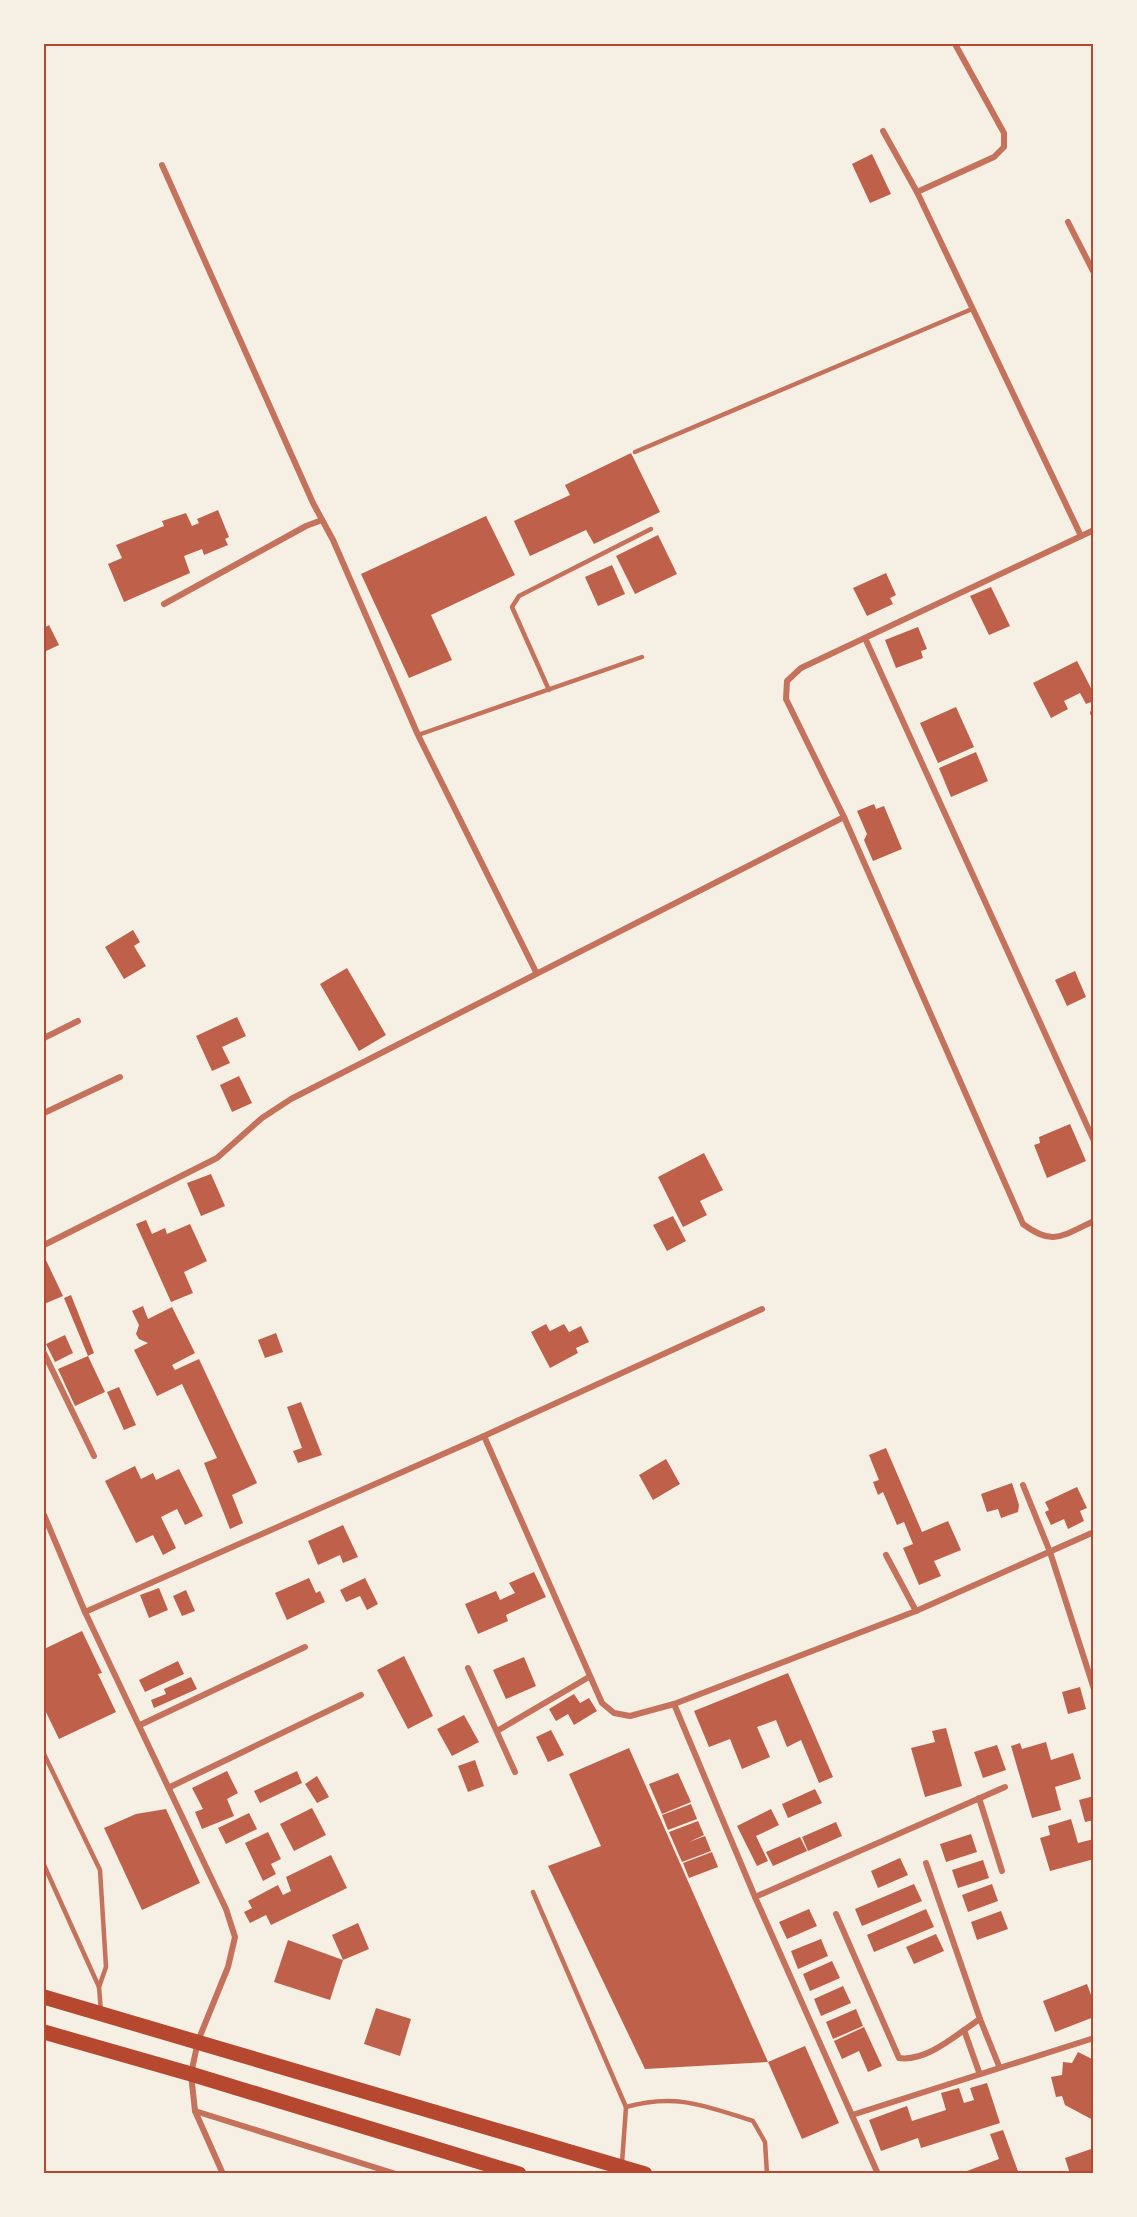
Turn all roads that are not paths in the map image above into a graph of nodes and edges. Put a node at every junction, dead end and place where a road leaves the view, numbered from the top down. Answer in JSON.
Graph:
{"nodes":[{"id":1,"x":955,"y":44,"type":"edge"},
{"id":2,"x":883,"y":131,"type":"dead end"},
{"id":3,"x":162,"y":165,"type":"dead end"},
{"id":4,"x":917,"y":192,"type":"junction"},
{"id":5,"x":1068,"y":222,"type":"dead end"},
{"id":6,"x":1094,"y":273,"type":"edge"},
{"id":7,"x":972,"y":309,"type":"junction"},
{"id":8,"x":635,"y":452,"type":"dead end"},
{"id":9,"x":321,"y":520,"type":"junction"},
{"id":10,"x":651,"y":529,"type":"dead end"},
{"id":11,"x":1094,"y":530,"type":"edge"},
{"id":12,"x":1081,"y":536,"type":"junction"},
{"id":13,"x":164,"y":604,"type":"dead end"},
{"id":14,"x":865,"y":638,"type":"junction"},
{"id":15,"x":642,"y":657,"type":"dead end"},
{"id":16,"x":549,"y":690,"type":"junction"},
{"id":17,"x":418,"y":735,"type":"junction"},
{"id":18,"x":844,"y":818,"type":"junction"},
{"id":19,"x":536,"y":972,"type":"junction"},
{"id":20,"x":78,"y":1021,"type":"dead end"},
{"id":21,"x":44,"y":1038,"type":"edge"},
{"id":22,"x":120,"y":1077,"type":"dead end"},
{"id":23,"x":44,"y":1113,"type":"edge"},
{"id":24,"x":1094,"y":1141,"type":"edge"},
{"id":25,"x":1094,"y":1221,"type":"edge"},
{"id":26,"x":44,"y":1245,"type":"edge"},
{"id":27,"x":762,"y":1309,"type":"dead end"},
{"id":28,"x":44,"y":1353,"type":"edge"},
{"id":29,"x":484,"y":1436,"type":"junction"},
{"id":30,"x":94,"y":1456,"type":"dead end"},
{"id":31,"x":1023,"y":1485,"type":"dead end"},
{"id":32,"x":44,"y":1515,"type":"edge"},
{"id":33,"x":1094,"y":1532,"type":"edge"},
{"id":34,"x":1050,"y":1552,"type":"junction"},
{"id":35,"x":886,"y":1555,"type":"dead end"},
{"id":36,"x":916,"y":1611,"type":"junction"},
{"id":37,"x":84,"y":1612,"type":"junction"},
{"id":38,"x":305,"y":1647,"type":"dead end"},
{"id":39,"x":468,"y":1668,"type":"dead end"},
{"id":40,"x":590,"y":1677,"type":"junction"},
{"id":41,"x":1094,"y":1689,"type":"edge"},
{"id":42,"x":361,"y":1695,"type":"dead end"},
{"id":43,"x":674,"y":1704,"type":"junction"},
{"id":44,"x":140,"y":1725,"type":"junction"},
{"id":45,"x":497,"y":1731,"type":"junction"},
{"id":46,"x":44,"y":1754,"type":"edge"},
{"id":47,"x":515,"y":1772,"type":"dead end"},
{"id":48,"x":170,"y":1787,"type":"junction"},
{"id":49,"x":1005,"y":1787,"type":"dead end"},
{"id":50,"x":979,"y":1798,"type":"junction"},
{"id":51,"x":926,"y":1863,"type":"dead end"},
{"id":52,"x":44,"y":1864,"type":"edge"},
{"id":53,"x":1002,"y":1871,"type":"dead end"},
{"id":54,"x":533,"y":1892,"type":"dead end"},
{"id":55,"x":755,"y":1897,"type":"junction"},
{"id":56,"x":836,"y":1914,"type":"dead end"},
{"id":57,"x":99,"y":1987,"type":"junction"},
{"id":58,"x":44,"y":1997,"type":"edge"},
{"id":59,"x":101,"y":2012,"type":"junction"},
{"id":60,"x":980,"y":2019,"type":"junction"},
{"id":61,"x":964,"y":2030,"type":"junction"},
{"id":62,"x":44,"y":2032,"type":"edge"},
{"id":63,"x":1094,"y":2038,"type":"edge"},
{"id":64,"x":198,"y":2040,"type":"junction"},
{"id":65,"x":999,"y":2067,"type":"junction"},
{"id":66,"x":980,"y":2073,"type":"junction"},
{"id":67,"x":191,"y":2074,"type":"junction"},
{"id":68,"x":626,"y":2107,"type":"junction"},
{"id":69,"x":195,"y":2111,"type":"junction"},
{"id":70,"x":852,"y":2115,"type":"junction"},
{"id":71,"x":622,"y":2167,"type":"junction"},
{"id":72,"x":222,"y":2174,"type":"edge"},
{"id":73,"x":396,"y":2174,"type":"edge"},
{"id":74,"x":519,"y":2174,"type":"edge"},
{"id":75,"x":645,"y":2174,"type":"edge"},
{"id":76,"x":767,"y":2174,"type":"edge"},
{"id":77,"x":879,"y":2174,"type":"edge"}],
"edges":[{"from":1,"to":4,"type":"street"},
{"from":2,"to":4,"type":"street"},
{"from":3,"to":9,"type":"street"},
{"from":4,"to":7,"type":"street"},
{"from":5,"to":6,"type":"street"},
{"from":7,"to":8,"type":"lane"},
{"from":7,"to":12,"type":"street"},
{"from":9,"to":13,"type":"street"},
{"from":9,"to":17,"type":"street"},
{"from":10,"to":16,"type":"lane"},
{"from":11,"to":12,"type":"street"},
{"from":12,"to":14,"type":"street"},
{"from":14,"to":18,"type":"street"},
{"from":14,"to":24,"type":"street"},
{"from":15,"to":16,"type":"lane"},
{"from":16,"to":17,"type":"lane"},
{"from":17,"to":19,"type":"street"},
{"from":18,"to":19,"type":"street"},
{"from":18,"to":25,"type":"street"},
{"from":19,"to":26,"type":"street"},
{"from":20,"to":21,"type":"street"},
{"from":22,"to":23,"type":"street"},
{"from":27,"to":29,"type":"street"},
{"from":28,"to":30,"type":"street"},
{"from":29,"to":37,"type":"street"},
{"from":29,"to":40,"type":"street"},
{"from":31,"to":34,"type":"street"},
{"from":32,"to":37,"type":"street"},
{"from":33,"to":34,"type":"street"},
{"from":34,"to":36,"type":"street"},
{"from":34,"to":41,"type":"street"},
{"from":35,"to":36,"type":"street"},
{"from":36,"to":43,"type":"street"},
{"from":37,"to":44,"type":"street"},
{"from":38,"to":44,"type":"street"},
{"from":39,"to":45,"type":"street"},
{"from":40,"to":43,"type":"street"},
{"from":40,"to":45,"type":"street"},
{"from":42,"to":48,"type":"street"},
{"from":43,"to":55,"type":"street"},
{"from":44,"to":48,"type":"street"},
{"from":45,"to":47,"type":"street"},
{"from":46,"to":57,"type":"lane"},
{"from":48,"to":64,"type":"street"},
{"from":49,"to":50,"type":"street"},
{"from":50,"to":53,"type":"street"},
{"from":50,"to":55,"type":"street"},
{"from":51,"to":60,"type":"street"},
{"from":52,"to":57,"type":"lane"},
{"from":54,"to":68,"type":"lane"},
{"from":55,"to":70,"type":"street"},
{"from":56,"to":61,"type":"street"},
{"from":57,"to":59,"type":"lane"},
{"from":58,"to":59,"type":"main road"},
{"from":59,"to":64,"type":"main road"},
{"from":60,"to":61,"type":"street"},
{"from":60,"to":65,"type":"street"},
{"from":61,"to":66,"type":"street"},
{"from":62,"to":67,"type":"main road"},
{"from":63,"to":65,"type":"street"},
{"from":64,"to":67,"type":"street"},
{"from":64,"to":71,"type":"main road"},
{"from":65,"to":66,"type":"street"},
{"from":66,"to":70,"type":"street"},
{"from":67,"to":69,"type":"street"},
{"from":67,"to":74,"type":"main road"},
{"from":68,"to":71,"type":"lane"},
{"from":68,"to":76,"type":"lane"},
{"from":69,"to":72,"type":"street"},
{"from":69,"to":73,"type":"street"},
{"from":70,"to":77,"type":"street"},
{"from":71,"to":75,"type":"main road"}]}
